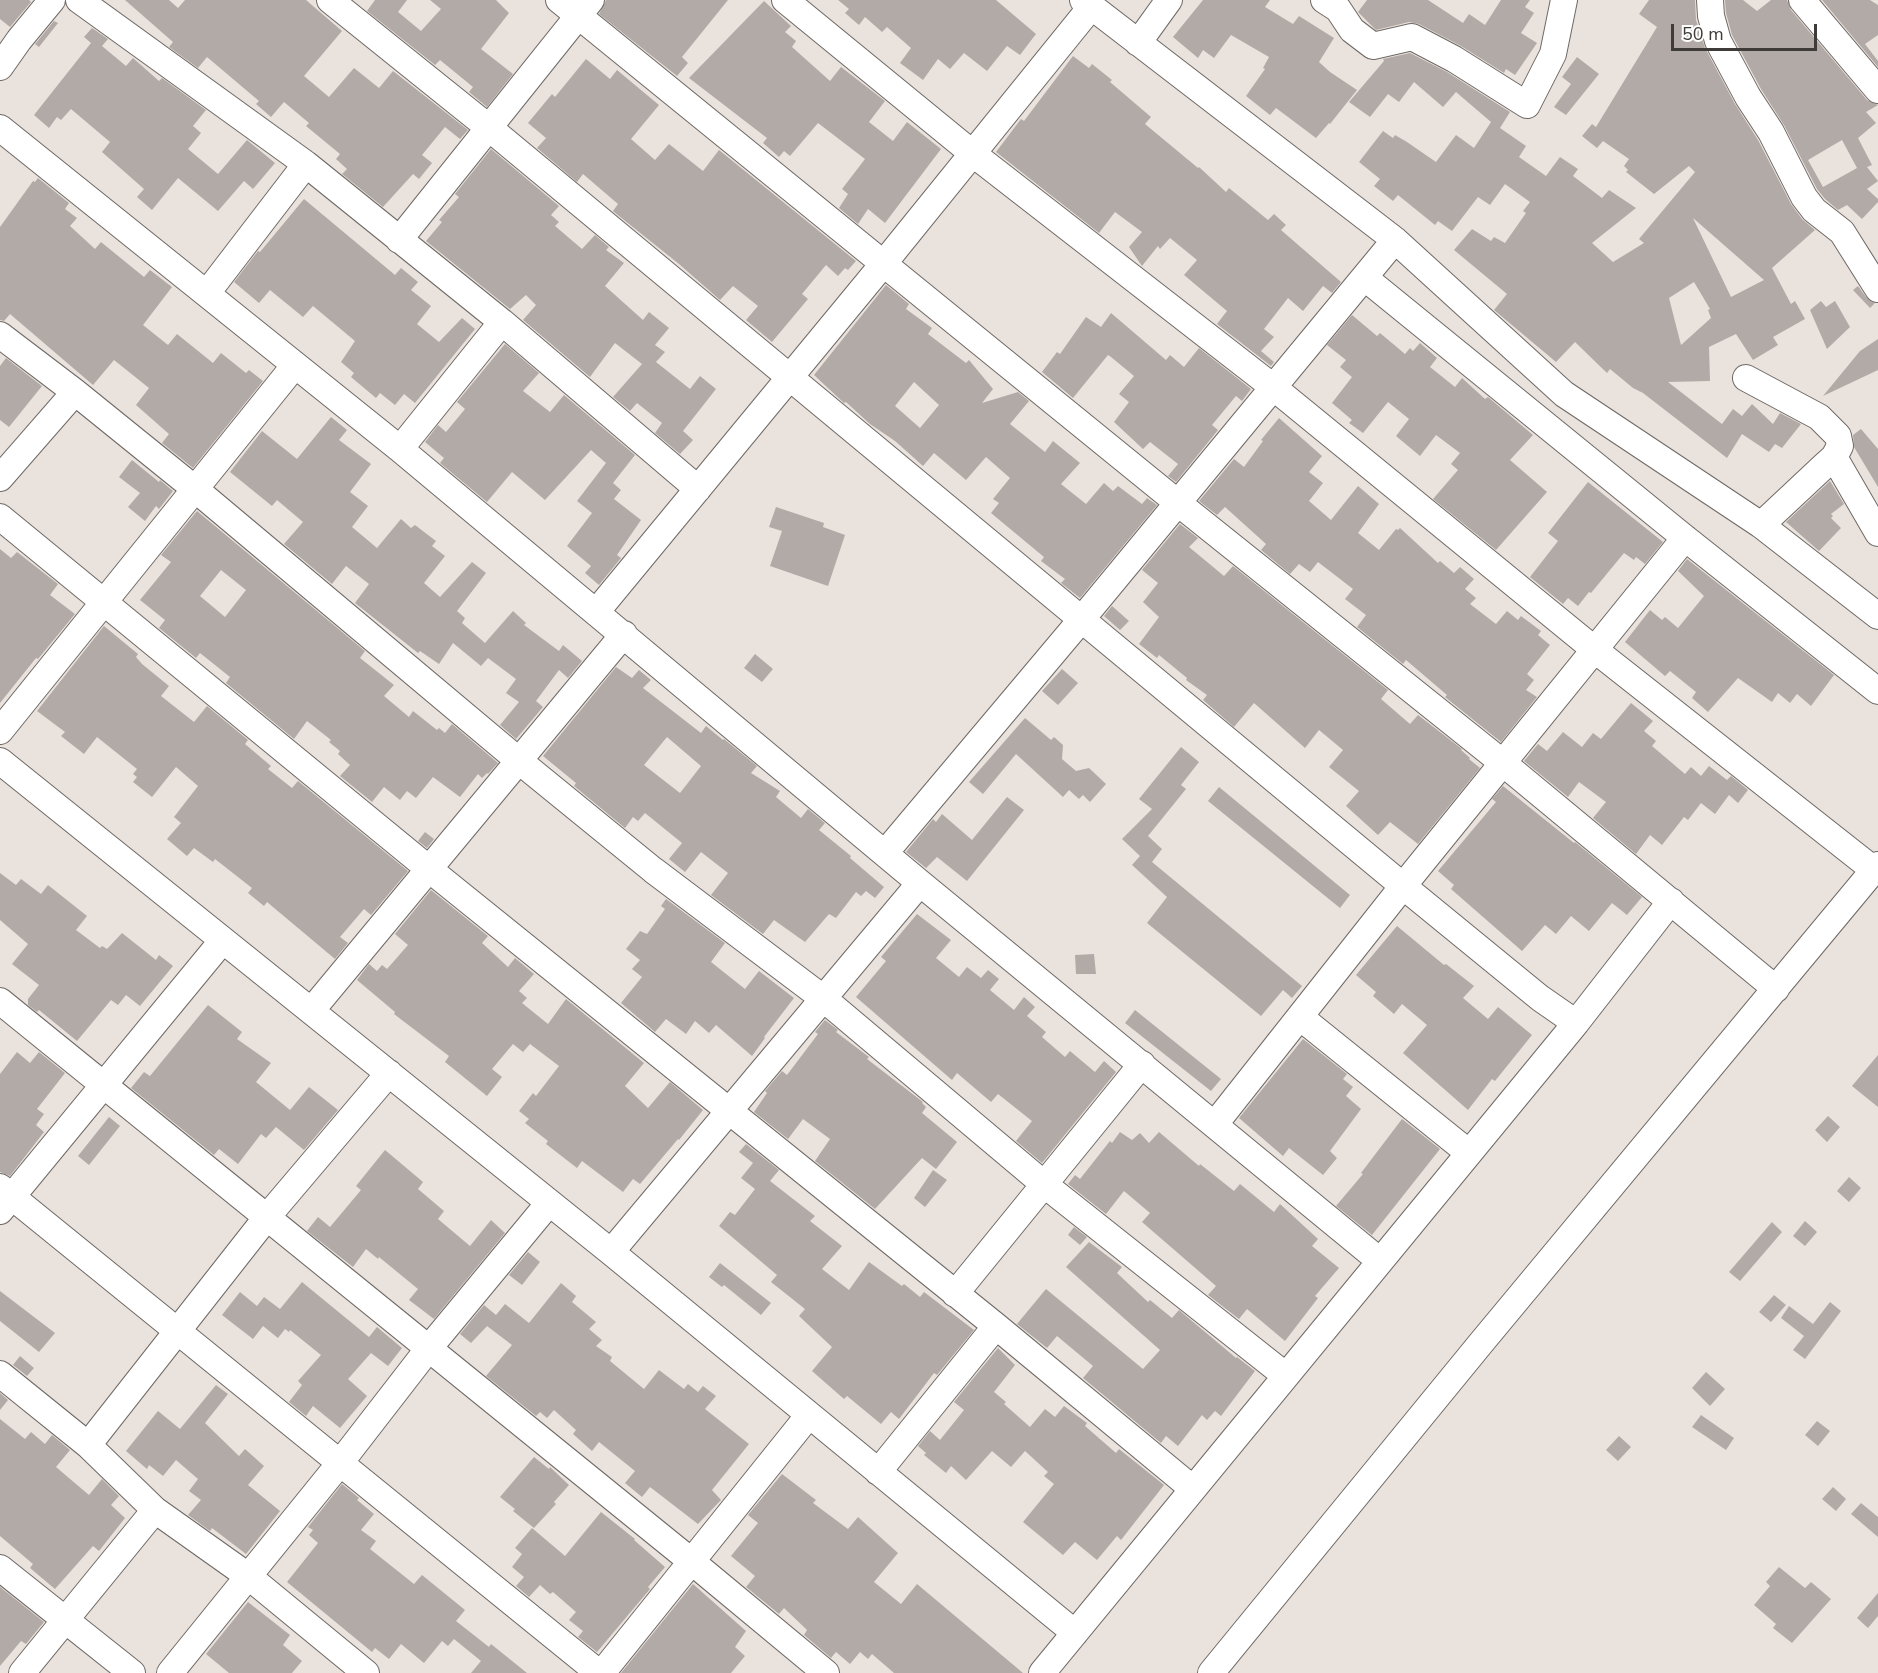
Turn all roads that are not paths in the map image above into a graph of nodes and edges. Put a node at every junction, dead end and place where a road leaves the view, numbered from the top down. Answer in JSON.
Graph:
{"nodes":[{"id":1,"x":52,"y":0,"type":"edge"},
{"id":2,"x":79,"y":0,"type":"edge"},
{"id":3,"x":330,"y":0,"type":"edge"},
{"id":4,"x":785,"y":0,"type":"edge"},
{"id":5,"x":1169,"y":0,"type":"edge"},
{"id":6,"x":1324,"y":0,"type":"edge"},
{"id":7,"x":1564,"y":0,"type":"edge"},
{"id":8,"x":1710,"y":0,"type":"edge"},
{"id":9,"x":1802,"y":0,"type":"edge"},
{"id":10,"x":1087,"y":3,"type":"edge"},
{"id":11,"x":576,"y":5,"type":"edge"},
{"id":12,"x":1138,"y":43,"type":"junction"},
{"id":13,"x":0,"y":66,"type":"edge"},
{"id":14,"x":1878,"y":90,"type":"edge"},
{"id":15,"x":488,"y":127,"type":"junction"},
{"id":16,"x":0,"y":128,"type":"edge"},
{"id":17,"x":972,"y":153,"type":"junction"},
{"id":18,"x":306,"y":164,"type":"junction"},
{"id":19,"x":399,"y":240,"type":"junction"},
{"id":20,"x":1395,"y":240,"type":"junction"},
{"id":21,"x":884,"y":263,"type":"junction"},
{"id":22,"x":1365,"y":278,"type":"junction"},
{"id":23,"x":1878,"y":289,"type":"edge"},
{"id":24,"x":207,"y":293,"type":"junction"},
{"id":25,"x":502,"y":322,"type":"junction"},
{"id":26,"x":0,"y":334,"type":"edge"},
{"id":27,"x":295,"y":365,"type":"junction"},
{"id":28,"x":789,"y":378,"type":"junction"},
{"id":29,"x":1746,"y":378,"type":"dead end"},
{"id":30,"x":1273,"y":387,"type":"junction"},
{"id":31,"x":75,"y":392,"type":"junction"},
{"id":32,"x":400,"y":449,"type":"junction"},
{"id":33,"x":1834,"y":457,"type":"junction"},
{"id":34,"x":0,"y":478,"type":"edge"},
{"id":35,"x":195,"y":489,"type":"junction"},
{"id":36,"x":698,"y":489,"type":"junction"},
{"id":37,"x":1178,"y":503,"type":"junction"},
{"id":38,"x":0,"y":517,"type":"edge"},
{"id":39,"x":1761,"y":525,"type":"junction"},
{"id":40,"x":1878,"y":533,"type":"edge"},
{"id":41,"x":1685,"y":538,"type":"junction"},
{"id":42,"x":104,"y":602,"type":"junction"},
{"id":43,"x":597,"y":611,"type":"junction"},
{"id":44,"x":1878,"y":616,"type":"edge"},
{"id":45,"x":1081,"y":620,"type":"junction"},
{"id":46,"x":624,"y":634,"type":"junction"},
{"id":47,"x":1595,"y":650,"type":"junction"},
{"id":48,"x":1878,"y":691,"type":"edge"},
{"id":49,"x":0,"y":731,"type":"edge"},
{"id":50,"x":518,"y":760,"type":"junction"},
{"id":51,"x":0,"y":761,"type":"edge"},
{"id":52,"x":1503,"y":763,"type":"junction"},
{"id":53,"x":885,"y":853,"type":"junction"},
{"id":54,"x":1876,"y":867,"type":"edge"},
{"id":55,"x":429,"y":869,"type":"junction"},
{"id":56,"x":920,"y":883,"type":"junction"},
{"id":57,"x":1403,"y":886,"type":"junction"},
{"id":58,"x":1671,"y":901,"type":"junction"},
{"id":59,"x":223,"y":940,"type":"junction"},
{"id":60,"x":1776,"y":989,"type":"junction"},
{"id":61,"x":824,"y":999,"type":"junction"},
{"id":62,"x":0,"y":1001,"type":"edge"},
{"id":63,"x":311,"y":1011,"type":"junction"},
{"id":64,"x":1300,"y":1017,"type":"junction"},
{"id":65,"x":1576,"y":1023,"type":"junction"},
{"id":66,"x":1142,"y":1064,"type":"junction"},
{"id":67,"x":388,"y":1073,"type":"junction"},
{"id":68,"x":104,"y":1085,"type":"junction"},
{"id":69,"x":729,"y":1111,"type":"junction"},
{"id":70,"x":1215,"y":1124,"type":"junction"},
{"id":71,"x":1469,"y":1153,"type":"junction"},
{"id":72,"x":1045,"y":1185,"type":"junction"},
{"id":73,"x":4,"y":1198,"type":"edge"},
{"id":74,"x":549,"y":1203,"type":"junction"},
{"id":75,"x":267,"y":1217,"type":"junction"},
{"id":76,"x":610,"y":1252,"type":"junction"},
{"id":77,"x":1380,"y":1261,"type":"junction"},
{"id":78,"x":955,"y":1294,"type":"junction"},
{"id":79,"x":996,"y":1326,"type":"junction"},
{"id":80,"x":177,"y":1331,"type":"junction"},
{"id":81,"x":429,"y":1348,"type":"junction"},
{"id":82,"x":0,"y":1374,"type":"edge"},
{"id":83,"x":1286,"y":1376,"type":"junction"},
{"id":84,"x":809,"y":1415,"type":"junction"},
{"id":85,"x":88,"y":1445,"type":"junction"},
{"id":86,"x":340,"y":1463,"type":"junction"},
{"id":87,"x":878,"y":1472,"type":"junction"},
{"id":88,"x":1193,"y":1489,"type":"junction"},
{"id":89,"x":155,"y":1510,"type":"junction"},
{"id":90,"x":691,"y":1561,"type":"junction"},
{"id":91,"x":0,"y":1568,"type":"edge"},
{"id":92,"x":248,"y":1576,"type":"junction"},
{"id":93,"x":65,"y":1620,"type":"junction"},
{"id":94,"x":1075,"y":1633,"type":"junction"},
{"id":95,"x":22,"y":1673,"type":"edge"},
{"id":96,"x":132,"y":1673,"type":"edge"},
{"id":97,"x":170,"y":1673,"type":"edge"},
{"id":98,"x":366,"y":1673,"type":"edge"},
{"id":99,"x":601,"y":1673,"type":"edge"},
{"id":100,"x":826,"y":1673,"type":"edge"},
{"id":101,"x":1042,"y":1673,"type":"edge"},
{"id":102,"x":1211,"y":1673,"type":"edge"}],
"edges":[{"from":1,"to":13,"type":"street"},
{"from":2,"to":18,"type":"street"},
{"from":3,"to":15,"type":"street"},
{"from":4,"to":17,"type":"street"},
{"from":5,"to":12,"type":"street"},
{"from":6,"to":7,"type":"street"},
{"from":8,"to":23,"type":"street"},
{"from":9,"to":14,"type":"street"},
{"from":10,"to":12,"type":"street"},
{"from":10,"to":17,"type":"street"},
{"from":11,"to":15,"type":"street"},
{"from":11,"to":21,"type":"street"},
{"from":12,"to":20,"type":"street"},
{"from":15,"to":19,"type":"street"},
{"from":15,"to":28,"type":"street"},
{"from":16,"to":24,"type":"street"},
{"from":17,"to":21,"type":"street"},
{"from":17,"to":30,"type":"street"},
{"from":18,"to":19,"type":"street"},
{"from":18,"to":24,"type":"street"},
{"from":19,"to":25,"type":"street"},
{"from":20,"to":22,"type":"street"},
{"from":20,"to":39,"type":"street"},
{"from":21,"to":28,"type":"street"},
{"from":21,"to":37,"type":"street"},
{"from":22,"to":30,"type":"street"},
{"from":22,"to":41,"type":"street"},
{"from":24,"to":27,"type":"street"},
{"from":25,"to":32,"type":"street"},
{"from":25,"to":36,"type":"street"},
{"from":26,"to":31,"type":"street"},
{"from":27,"to":32,"type":"street"},
{"from":27,"to":35,"type":"street"},
{"from":28,"to":36,"type":"street"},
{"from":28,"to":45,"type":"street"},
{"from":29,"to":33,"type":"street"},
{"from":30,"to":37,"type":"street"},
{"from":30,"to":47,"type":"street"},
{"from":31,"to":34,"type":"street"},
{"from":31,"to":35,"type":"street"},
{"from":32,"to":43,"type":"street"},
{"from":33,"to":39,"type":"street"},
{"from":33,"to":40,"type":"street"},
{"from":35,"to":42,"type":"street"},
{"from":35,"to":50,"type":"street"},
{"from":36,"to":43,"type":"street"},
{"from":37,"to":45,"type":"street"},
{"from":37,"to":52,"type":"street"},
{"from":38,"to":42,"type":"street"},
{"from":39,"to":44,"type":"street"},
{"from":41,"to":47,"type":"street"},
{"from":41,"to":48,"type":"street"},
{"from":42,"to":49,"type":"street"},
{"from":42,"to":55,"type":"street"},
{"from":43,"to":46,"type":"street"},
{"from":45,"to":53,"type":"street"},
{"from":45,"to":57,"type":"street"},
{"from":46,"to":50,"type":"street"},
{"from":46,"to":53,"type":"street"},
{"from":47,"to":52,"type":"street"},
{"from":47,"to":54,"type":"street"},
{"from":50,"to":55,"type":"street"},
{"from":50,"to":61,"type":"street"},
{"from":51,"to":59,"type":"street"},
{"from":52,"to":57,"type":"street"},
{"from":52,"to":58,"type":"street"},
{"from":53,"to":56,"type":"street"},
{"from":54,"to":60,"type":"street"},
{"from":55,"to":63,"type":"street"},
{"from":55,"to":69,"type":"street"},
{"from":56,"to":61,"type":"street"},
{"from":56,"to":66,"type":"street"},
{"from":57,"to":64,"type":"street"},
{"from":57,"to":65,"type":"street"},
{"from":58,"to":60,"type":"street"},
{"from":58,"to":65,"type":"street"},
{"from":59,"to":63,"type":"street"},
{"from":59,"to":68,"type":"street"},
{"from":60,"to":102,"type":"street"},
{"from":61,"to":69,"type":"street"},
{"from":61,"to":72,"type":"street"},
{"from":62,"to":68,"type":"street"},
{"from":63,"to":67,"type":"street"},
{"from":64,"to":70,"type":"street"},
{"from":64,"to":71,"type":"street"},
{"from":65,"to":71,"type":"street"},
{"from":66,"to":70,"type":"street"},
{"from":66,"to":72,"type":"street"},
{"from":67,"to":74,"type":"street"},
{"from":67,"to":75,"type":"street"},
{"from":68,"to":73,"type":"street"},
{"from":68,"to":75,"type":"street"},
{"from":69,"to":76,"type":"street"},
{"from":69,"to":78,"type":"street"},
{"from":70,"to":77,"type":"street"},
{"from":71,"to":77,"type":"street"},
{"from":72,"to":78,"type":"street"},
{"from":72,"to":83,"type":"street"},
{"from":73,"to":80,"type":"street"},
{"from":74,"to":76,"type":"street"},
{"from":74,"to":81,"type":"street"},
{"from":75,"to":80,"type":"street"},
{"from":75,"to":81,"type":"street"},
{"from":76,"to":84,"type":"street"},
{"from":77,"to":83,"type":"street"},
{"from":78,"to":79,"type":"street"},
{"from":79,"to":87,"type":"street"},
{"from":79,"to":88,"type":"street"},
{"from":80,"to":85,"type":"street"},
{"from":80,"to":86,"type":"street"},
{"from":81,"to":86,"type":"street"},
{"from":81,"to":90,"type":"street"},
{"from":82,"to":85,"type":"street"},
{"from":83,"to":88,"type":"street"},
{"from":84,"to":87,"type":"street"},
{"from":84,"to":90,"type":"street"},
{"from":85,"to":89,"type":"street"},
{"from":86,"to":92,"type":"street"},
{"from":86,"to":99,"type":"street"},
{"from":87,"to":94,"type":"street"},
{"from":88,"to":94,"type":"street"},
{"from":89,"to":92,"type":"street"},
{"from":89,"to":93,"type":"street"},
{"from":90,"to":99,"type":"street"},
{"from":90,"to":100,"type":"street"},
{"from":91,"to":93,"type":"street"},
{"from":92,"to":97,"type":"street"},
{"from":92,"to":98,"type":"street"},
{"from":93,"to":95,"type":"street"},
{"from":93,"to":96,"type":"street"},
{"from":94,"to":101,"type":"street"}]}
